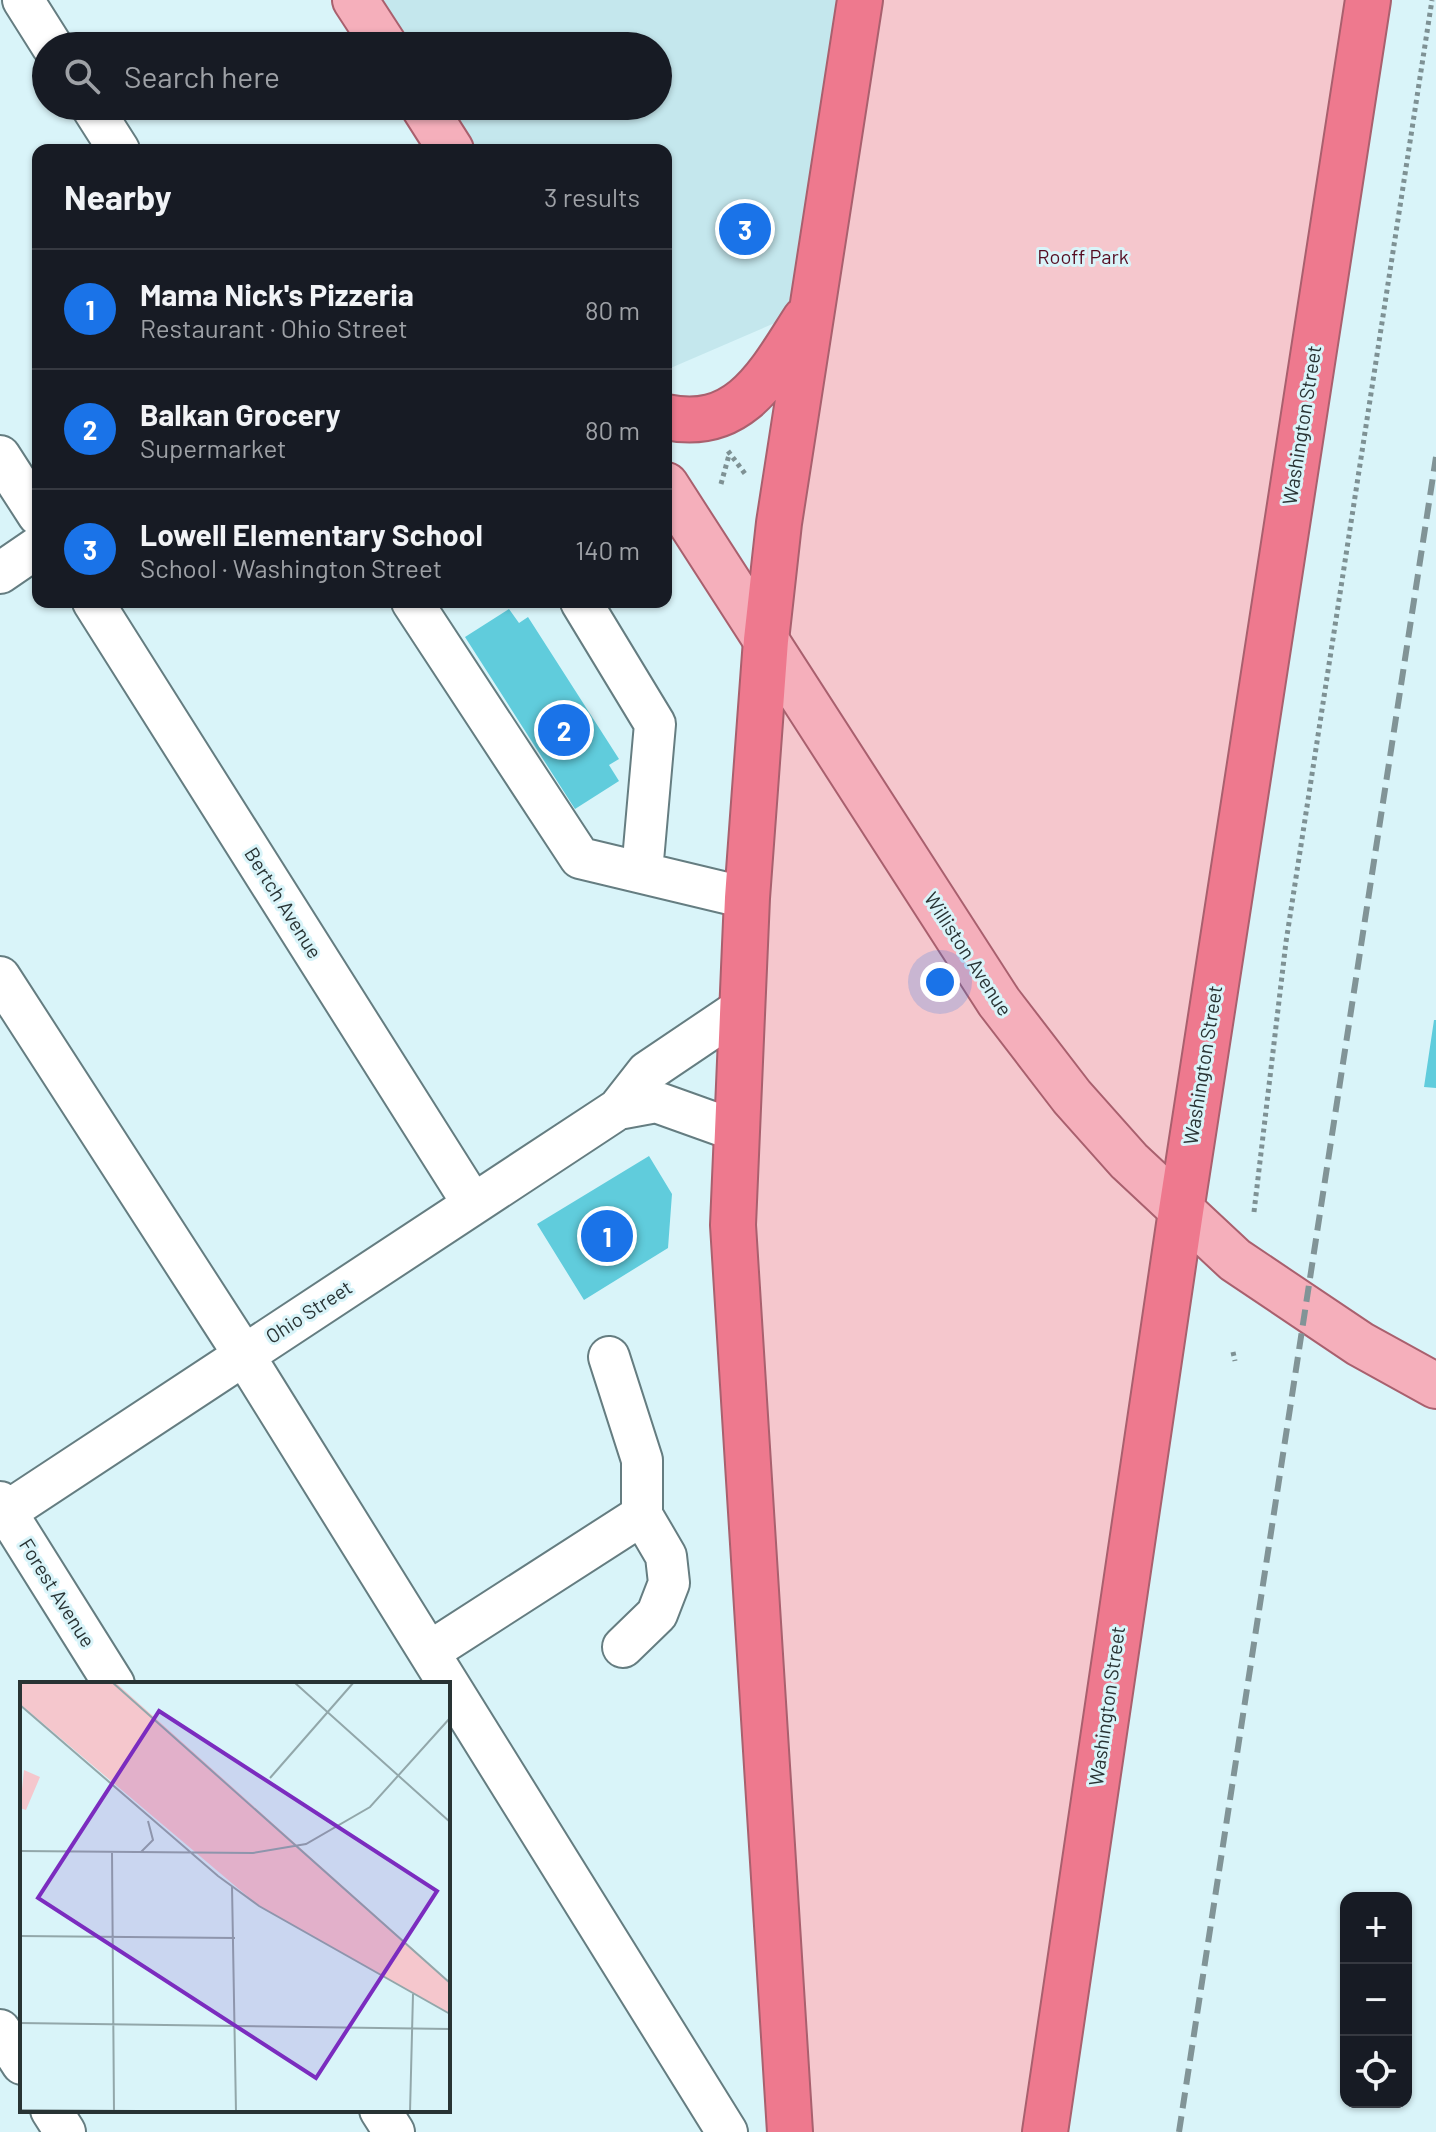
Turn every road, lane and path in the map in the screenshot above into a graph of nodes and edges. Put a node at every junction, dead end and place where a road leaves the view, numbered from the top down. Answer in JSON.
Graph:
{"nodes":[{"id":1,"x":23,"y":0,"type":"edge"},
{"id":2,"x":355,"y":0,"type":"edge"},
{"id":3,"x":860,"y":0,"type":"edge"},
{"id":4,"x":1368,"y":0,"type":"edge"},
{"id":5,"x":1432,"y":0,"type":"edge"},
{"id":6,"x":43,"y":32,"type":"edge"},
{"id":7,"x":376,"y":32,"type":"edge"},
{"id":8,"x":100,"y":120,"type":"edge"},
{"id":9,"x":432,"y":120,"type":"edge"},
{"id":10,"x":115,"y":144,"type":"edge"},
{"id":11,"x":447,"y":144,"type":"edge"},
{"id":12,"x":812,"y":307,"type":"junction"},
{"id":13,"x":672,"y":417,"type":"edge"},
{"id":14,"x":723,"y":439,"type":"dead end"},
{"id":15,"x":729,"y":454,"type":"junction"},
{"id":16,"x":0,"y":456,"type":"edge"},
{"id":17,"x":751,"y":482,"type":"dead end"},
{"id":18,"x":721,"y":484,"type":"dead end"},
{"id":19,"x":672,"y":499,"type":"edge"},
{"id":20,"x":32,"y":506,"type":"edge"},
{"id":21,"x":32,"y":551,"type":"edge"},
{"id":22,"x":0,"y":573,"type":"edge"},
{"id":23,"x":97,"y":608,"type":"edge"},
{"id":24,"x":416,"y":608,"type":"edge"},
{"id":25,"x":585,"y":608,"type":"edge"},
{"id":26,"x":766,"y":640,"type":"junction"},
{"id":27,"x":642,"y":872,"type":"junction"},
{"id":28,"x":747,"y":898,"type":"junction"},
{"id":29,"x":0,"y":977,"type":"edge"},
{"id":30,"x":742,"y":1008,"type":"junction"},
{"id":31,"x":618,"y":1109,"type":"junction"},
{"id":32,"x":737,"y":1131,"type":"junction"},
{"id":33,"x":473,"y":1204,"type":"junction"},
{"id":34,"x":1181,"y":1211,"type":"junction"},
{"id":35,"x":1254,"y":1212,"type":"dead end"},
{"id":36,"x":1233,"y":1352,"type":"dead end"},
{"id":37,"x":244,"y":1355,"type":"junction"},
{"id":38,"x":609,"y":1357,"type":"dead end"},
{"id":39,"x":1235,"y":1361,"type":"dead end"},
{"id":40,"x":1436,"y":1386,"type":"edge"},
{"id":41,"x":2,"y":1510,"type":"edge"},
{"id":42,"x":642,"y":1515,"type":"junction"},
{"id":43,"x":623,"y":1647,"type":"dead end"},
{"id":44,"x":429,"y":1652,"type":"junction"},
{"id":45,"x":113,"y":1682,"type":"edge"},
{"id":46,"x":448,"y":1682,"type":"edge"},
{"id":47,"x":450,"y":1686,"type":"edge"},
{"id":48,"x":0,"y":2030,"type":"edge"},
{"id":49,"x":20,"y":2061,"type":"edge"},
{"id":50,"x":52,"y":2112,"type":"edge"},
{"id":51,"x":381,"y":2112,"type":"edge"},
{"id":52,"x":65,"y":2132,"type":"edge"},
{"id":53,"x":394,"y":2132,"type":"edge"},
{"id":54,"x":727,"y":2132,"type":"edge"},
{"id":55,"x":790,"y":2132,"type":"edge"},
{"id":56,"x":1045,"y":2132,"type":"edge"}],
"edges":[{"from":1,"to":6,"type":"street"},
{"from":2,"to":7,"type":"main road"},
{"from":3,"to":12,"type":"highway"},
{"from":4,"to":34,"type":"highway","name":"Washington Street"},
{"from":5,"to":35,"type":"path"},
{"from":8,"to":10,"type":"street"},
{"from":9,"to":11,"type":"main road"},
{"from":12,"to":13,"type":"highway"},
{"from":12,"to":26,"type":"highway"},
{"from":14,"to":15,"type":"path"},
{"from":15,"to":17,"type":"path"},
{"from":15,"to":18,"type":"path"},
{"from":16,"to":20,"type":"street"},
{"from":19,"to":26,"type":"main road","name":"Williston Avenue"},
{"from":21,"to":22,"type":"street"},
{"from":23,"to":33,"type":"street","name":"Bertch Avenue"},
{"from":24,"to":27,"type":"street"},
{"from":25,"to":27,"type":"street"},
{"from":26,"to":28,"type":"highway"},
{"from":26,"to":34,"type":"main road","name":"Williston Avenue"},
{"from":27,"to":28,"type":"street"},
{"from":28,"to":30,"type":"highway"},
{"from":29,"to":37,"type":"street"},
{"from":30,"to":31,"type":"street","name":"Ohio Street"},
{"from":30,"to":32,"type":"highway"},
{"from":31,"to":32,"type":"street","name":"Ohio Street"},
{"from":31,"to":33,"type":"street","name":"Ohio Street"},
{"from":32,"to":55,"type":"highway"},
{"from":33,"to":37,"type":"street","name":"Ohio Street"},
{"from":34,"to":40,"type":"main road","name":"Williston Avenue"},
{"from":34,"to":56,"type":"highway","name":"Washington Street"},
{"from":36,"to":39,"type":"path"},
{"from":37,"to":41,"type":"street","name":"Ohio Street"},
{"from":37,"to":44,"type":"street"},
{"from":38,"to":42,"type":"street"},
{"from":41,"to":45,"type":"street","name":"Forest Avenue"},
{"from":42,"to":43,"type":"street"},
{"from":42,"to":44,"type":"street"},
{"from":44,"to":46,"type":"street"},
{"from":47,"to":54,"type":"street"},
{"from":48,"to":49,"type":"street"},
{"from":50,"to":52,"type":"street"},
{"from":51,"to":53,"type":"street"}]}
